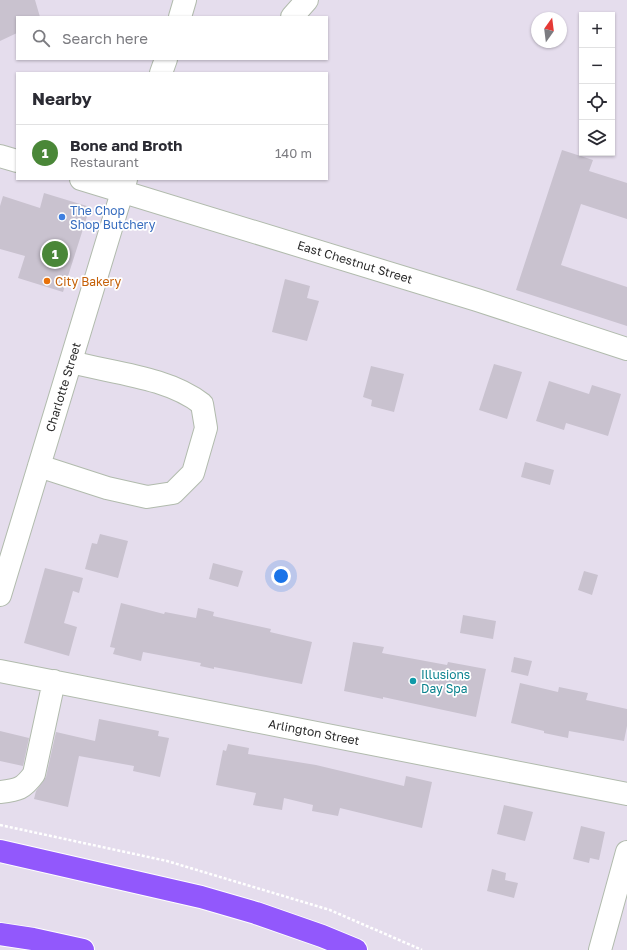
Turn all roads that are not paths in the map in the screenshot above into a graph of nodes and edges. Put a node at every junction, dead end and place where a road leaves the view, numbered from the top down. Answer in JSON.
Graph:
{"nodes":[{"id":1,"x":186,"y":0,"type":"edge"},
{"id":2,"x":307,"y":0,"type":"edge"},
{"id":3,"x":180,"y":16,"type":"edge"},
{"id":4,"x":293,"y":16,"type":"edge"},
{"id":5,"x":166,"y":60,"type":"edge"},
{"id":6,"x":161,"y":72,"type":"edge"},
{"id":7,"x":0,"y":156,"type":"edge"},
{"id":8,"x":16,"y":160,"type":"edge"},
{"id":9,"x":88,"y":180,"type":"edge"},
{"id":10,"x":124,"y":185,"type":"edge"},
{"id":11,"x":627,"y":349,"type":"edge"},
{"id":12,"x":71,"y":362,"type":"junction"},
{"id":13,"x":39,"y":466,"type":"junction"},
{"id":14,"x":8,"y":545,"type":"edge"},
{"id":15,"x":0,"y":595,"type":"edge"},
{"id":16,"x":0,"y":671,"type":"edge"},
{"id":17,"x":54,"y":682,"type":"junction"},
{"id":18,"x":0,"y":792,"type":"edge"},
{"id":19,"x":627,"y":794,"type":"edge"},
{"id":20,"x":0,"y":851,"type":"edge"},
{"id":21,"x":627,"y":852,"type":"edge"},
{"id":22,"x":0,"y":934,"type":"edge"},
{"id":23,"x":83,"y":950,"type":"edge"},
{"id":24,"x":356,"y":950,"type":"edge"},
{"id":25,"x":600,"y":950,"type":"edge"}],
"edges":[{"from":1,"to":3,"type":"street"},
{"from":2,"to":4,"type":"street"},
{"from":5,"to":6,"type":"street"},
{"from":7,"to":8,"type":"street"},
{"from":9,"to":10,"type":"street","name":"East Chestnut Street"},
{"from":10,"to":11,"type":"street","name":"East Chestnut Street"},
{"from":10,"to":12,"type":"street","name":"Charlotte Street"},
{"from":12,"to":13,"type":"street","name":"Charlotte Street"},
{"from":12,"to":13,"type":"street"},
{"from":13,"to":14,"type":"street","name":"Charlotte Street"},
{"from":14,"to":15,"type":"street","name":"Charlotte Street"},
{"from":16,"to":17,"type":"street","name":"Arlington Street"},
{"from":17,"to":18,"type":"street"},
{"from":17,"to":19,"type":"street","name":"Arlington Street"},
{"from":20,"to":24,"type":"highway"},
{"from":21,"to":25,"type":"street"},
{"from":22,"to":23,"type":"highway"}]}
